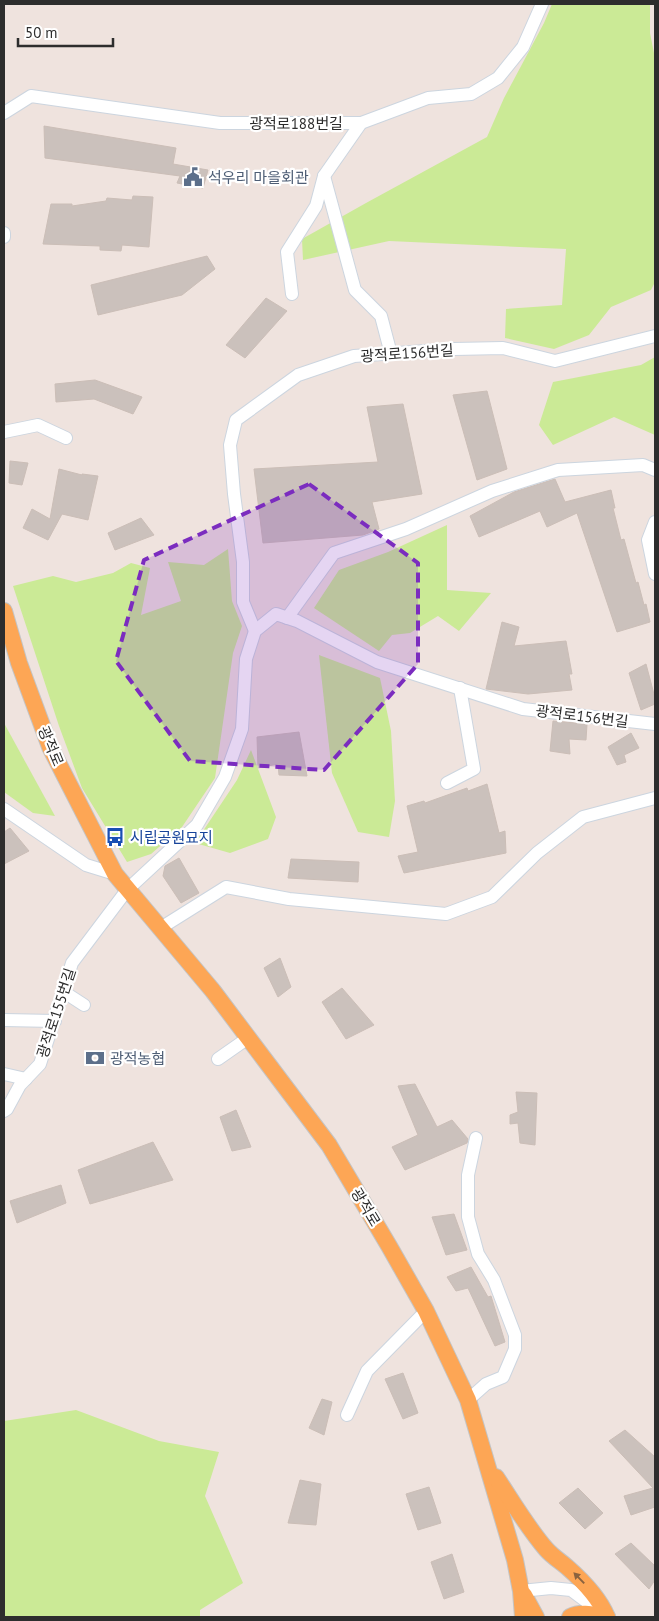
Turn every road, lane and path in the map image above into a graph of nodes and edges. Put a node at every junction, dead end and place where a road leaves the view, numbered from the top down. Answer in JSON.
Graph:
{"nodes":[{"id":1,"x":542,"y":4,"type":"edge"},
{"id":2,"x":4,"y":113,"type":"edge"},
{"id":3,"x":361,"y":123,"type":"junction"},
{"id":4,"x":324,"y":176,"type":"junction"},
{"id":5,"x":292,"y":294,"type":"dead end"},
{"id":6,"x":655,"y":336,"type":"edge"},
{"id":7,"x":391,"y":354,"type":"junction"},
{"id":8,"x":4,"y":432,"type":"edge"},
{"id":9,"x":66,"y":438,"type":"dead end"},
{"id":10,"x":655,"y":470,"type":"edge"},
{"id":11,"x":655,"y":522,"type":"edge"},
{"id":12,"x":655,"y":574,"type":"edge"},
{"id":13,"x":4,"y":611,"type":"edge"},
{"id":14,"x":287,"y":618,"type":"junction"},
{"id":15,"x":255,"y":631,"type":"junction"},
{"id":16,"x":460,"y":688,"type":"junction"},
{"id":17,"x":655,"y":724,"type":"edge"},
{"id":18,"x":447,"y":783,"type":"dead end"},
{"id":19,"x":655,"y":798,"type":"edge"},
{"id":20,"x":4,"y":809,"type":"edge"},
{"id":21,"x":115,"y":874,"type":"junction"},
{"id":22,"x":127,"y":890,"type":"junction"},
{"id":23,"x":160,"y":929,"type":"junction"},
{"id":24,"x":64,"y":992,"type":"junction"},
{"id":25,"x":84,"y":1005,"type":"dead end"},
{"id":26,"x":4,"y":1020,"type":"edge"},
{"id":27,"x":55,"y":1022,"type":"junction"},
{"id":28,"x":248,"y":1038,"type":"junction"},
{"id":29,"x":218,"y":1059,"type":"dead end"},
{"id":30,"x":4,"y":1074,"type":"edge"},
{"id":31,"x":26,"y":1079,"type":"junction"},
{"id":32,"x":4,"y":1111,"type":"edge"},
{"id":33,"x":476,"y":1138,"type":"dead end"},
{"id":34,"x":426,"y":1311,"type":"junction"},
{"id":35,"x":468,"y":1400,"type":"junction"},
{"id":36,"x":347,"y":1415,"type":"dead end"},
{"id":37,"x":486,"y":1462,"type":"junction"},
{"id":38,"x":521,"y":1591,"type":"junction"},
{"id":39,"x":523,"y":1617,"type":"edge"},
{"id":40,"x":536,"y":1617,"type":"edge"},
{"id":41,"x":570,"y":1617,"type":"edge"},
{"id":42,"x":607,"y":1617,"type":"edge"}],
"edges":[{"from":1,"to":3,"type":"street","name":"광적로188번길"},
{"from":2,"to":3,"type":"street","name":"광적로188번길"},
{"from":3,"to":4,"type":"street"},
{"from":4,"to":5,"type":"street"},
{"from":4,"to":7,"type":"street"},
{"from":6,"to":7,"type":"street","name":"광적로156번길"},
{"from":7,"to":15,"type":"street","name":"광적로156번길"},
{"from":8,"to":9,"type":"street"},
{"from":10,"to":14,"type":"street"},
{"from":11,"to":12,"type":"street"},
{"from":13,"to":21,"type":"main road","name":"광적로"},
{"from":14,"to":15,"type":"street"},
{"from":14,"to":16,"type":"street","name":"광적로156번길"},
{"from":15,"to":22,"type":"street"},
{"from":16,"to":17,"type":"street","name":"광적로156번길"},
{"from":16,"to":18,"type":"street"},
{"from":19,"to":23,"type":"street"},
{"from":20,"to":21,"type":"street"},
{"from":21,"to":22,"type":"main road","name":"광적로"},
{"from":22,"to":23,"type":"main road","name":"광적로"},
{"from":22,"to":24,"type":"street","name":"광적로155번길"},
{"from":23,"to":28,"type":"main road","name":"광적로"},
{"from":24,"to":25,"type":"street"},
{"from":24,"to":27,"type":"street","name":"광적로155번길"},
{"from":26,"to":27,"type":"street"},
{"from":27,"to":31,"type":"street","name":"광적로155번길"},
{"from":28,"to":29,"type":"street"},
{"from":28,"to":34,"type":"main road","name":"광적로"},
{"from":30,"to":31,"type":"street"},
{"from":31,"to":32,"type":"street","name":"광적로155번길"},
{"from":33,"to":35,"type":"street"},
{"from":34,"to":35,"type":"main road","name":"광적로"},
{"from":34,"to":36,"type":"street"},
{"from":35,"to":37,"type":"main road","name":"광적로"},
{"from":37,"to":38,"type":"main road","name":"광적로"},
{"from":42,"to":37,"type":"main road","one_way":true},
{"from":38,"to":39,"type":"main road","name":"광적로"},
{"from":38,"to":40,"type":"main road","name":"광적로"},
{"from":38,"to":42,"type":"street"},
{"from":41,"to":42,"type":"main road"}]}
